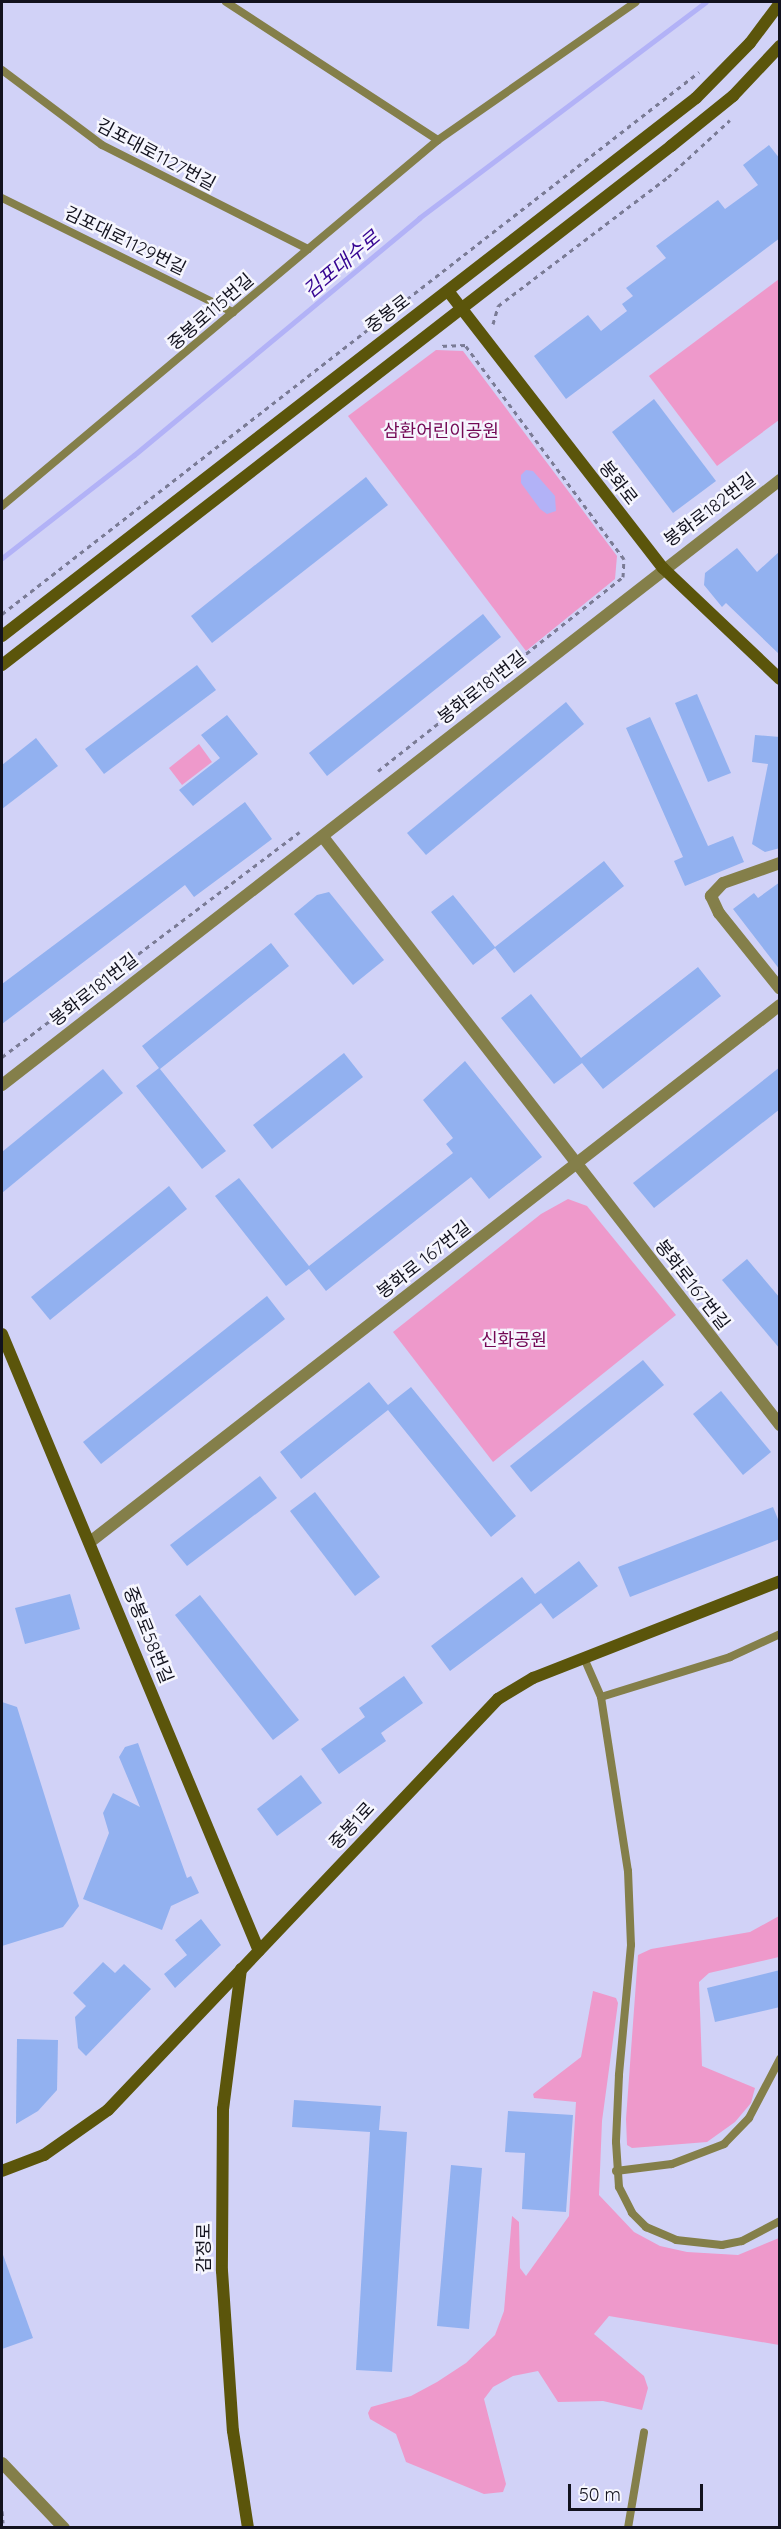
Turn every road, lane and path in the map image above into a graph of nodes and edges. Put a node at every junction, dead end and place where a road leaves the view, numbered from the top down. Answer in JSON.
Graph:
{"nodes":[{"id":1,"x":226,"y":2,"type":"edge"},
{"id":2,"x":636,"y":2,"type":"edge"},
{"id":3,"x":780,"y":3,"type":"edge"},
{"id":4,"x":780,"y":46,"type":"edge"},
{"id":5,"x":703,"y":68,"type":"dead end"},
{"id":6,"x":2,"y":70,"type":"edge"},
{"id":7,"x":735,"y":114,"type":"dead end"},
{"id":8,"x":438,"y":140,"type":"junction"},
{"id":9,"x":2,"y":198,"type":"edge"},
{"id":10,"x":308,"y":249,"type":"junction"},
{"id":11,"x":448,"y":291,"type":"junction"},
{"id":12,"x":462,"y":310,"type":"junction"},
{"id":13,"x":233,"y":312,"type":"junction"},
{"id":14,"x":493,"y":328,"type":"dead end"},
{"id":15,"x":433,"y":346,"type":"dead end"},
{"id":16,"x":780,"y":480,"type":"edge"},
{"id":17,"x":2,"y":506,"type":"edge"},
{"id":18,"x":663,"y":568,"type":"junction"},
{"id":19,"x":2,"y":614,"type":"edge"},
{"id":20,"x":2,"y":636,"type":"edge"},
{"id":21,"x":2,"y":666,"type":"edge"},
{"id":22,"x":780,"y":679,"type":"edge"},
{"id":23,"x":375,"y":774,"type":"dead end"},
{"id":24,"x":301,"y":831,"type":"dead end"},
{"id":25,"x":323,"y":837,"type":"junction"},
{"id":26,"x":780,"y":863,"type":"edge"},
{"id":27,"x":780,"y":989,"type":"edge"},
{"id":28,"x":780,"y":1005,"type":"edge"},
{"id":29,"x":2,"y":1057,"type":"edge"},
{"id":30,"x":2,"y":1085,"type":"edge"},
{"id":31,"x":576,"y":1166,"type":"junction"},
{"id":32,"x":2,"y":1334,"type":"edge"},
{"id":33,"x":780,"y":1425,"type":"edge"},
{"id":34,"x":90,"y":1542,"type":"junction"},
{"id":35,"x":780,"y":1581,"type":"edge"},
{"id":36,"x":780,"y":1634,"type":"edge"},
{"id":37,"x":584,"y":1658,"type":"junction"},
{"id":38,"x":601,"y":1697,"type":"junction"},
{"id":39,"x":259,"y":1951,"type":"junction"},
{"id":40,"x":242,"y":1967,"type":"junction"},
{"id":41,"x":780,"y":2059,"type":"edge"},
{"id":42,"x":2,"y":2170,"type":"edge"},
{"id":43,"x":616,"y":2171,"type":"junction"},
{"id":44,"x":780,"y":2221,"type":"edge"},
{"id":45,"x":644,"y":2432,"type":"dead end"},
{"id":46,"x":2,"y":2463,"type":"edge"},
{"id":47,"x":2,"y":2511,"type":"edge"},
{"id":48,"x":3,"y":2523,"type":"edge"},
{"id":49,"x":64,"y":2528,"type":"edge"},
{"id":50,"x":248,"y":2528,"type":"edge"},
{"id":51,"x":628,"y":2528,"type":"edge"}],
"edges":[{"from":1,"to":8,"type":"lane"},
{"from":2,"to":8,"type":"lane","name":"중봉로115번길"},
{"from":3,"to":11,"type":"street","name":"중봉로"},
{"from":4,"to":12,"type":"street"},
{"from":5,"to":19,"type":"path"},
{"from":6,"to":10,"type":"lane","name":"김포대로1127번길"},
{"from":7,"to":14,"type":"path"},
{"from":8,"to":10,"type":"lane","name":"중봉로115번길"},
{"from":9,"to":13,"type":"lane","name":"김포대로1129번길"},
{"from":10,"to":13,"type":"lane","name":"중봉로115번길"},
{"from":11,"to":12,"type":"street","name":"봉화로"},
{"from":11,"to":20,"type":"street","name":"중봉로"},
{"from":12,"to":18,"type":"street","name":"봉화로"},
{"from":12,"to":21,"type":"street"},
{"from":13,"to":17,"type":"lane","name":"중봉로115번길"},
{"from":15,"to":23,"type":"path"},
{"from":16,"to":18,"type":"street","name":"봉화로182번길"},
{"from":18,"to":22,"type":"street","name":"봉화로"},
{"from":18,"to":25,"type":"street","name":"봉화로181번길"},
{"from":24,"to":29,"type":"path"},
{"from":25,"to":30,"type":"street","name":"봉화로181번길"},
{"from":25,"to":31,"type":"street"},
{"from":26,"to":27,"type":"street"},
{"from":28,"to":31,"type":"street","name":"봉화로 167번길"},
{"from":31,"to":33,"type":"street","name":"봉화로167번길"},
{"from":31,"to":34,"type":"street","name":"봉화로 167번길"},
{"from":32,"to":34,"type":"street","name":"중봉로58번길"},
{"from":34,"to":39,"type":"street","name":"중봉로58번길"},
{"from":35,"to":37,"type":"street","name":"중봉1로"},
{"from":36,"to":38,"type":"lane"},
{"from":37,"to":38,"type":"lane"},
{"from":37,"to":39,"type":"street","name":"중봉1로"},
{"from":38,"to":43,"type":"lane"},
{"from":39,"to":40,"type":"street","name":"중봉1로"},
{"from":40,"to":42,"type":"street","name":"중봉1로"},
{"from":40,"to":50,"type":"street","name":"감정로"},
{"from":41,"to":43,"type":"lane"},
{"from":43,"to":44,"type":"lane"},
{"from":45,"to":51,"type":"lane"},
{"from":46,"to":49,"type":"street"},
{"from":47,"to":48,"type":"path"}]}
